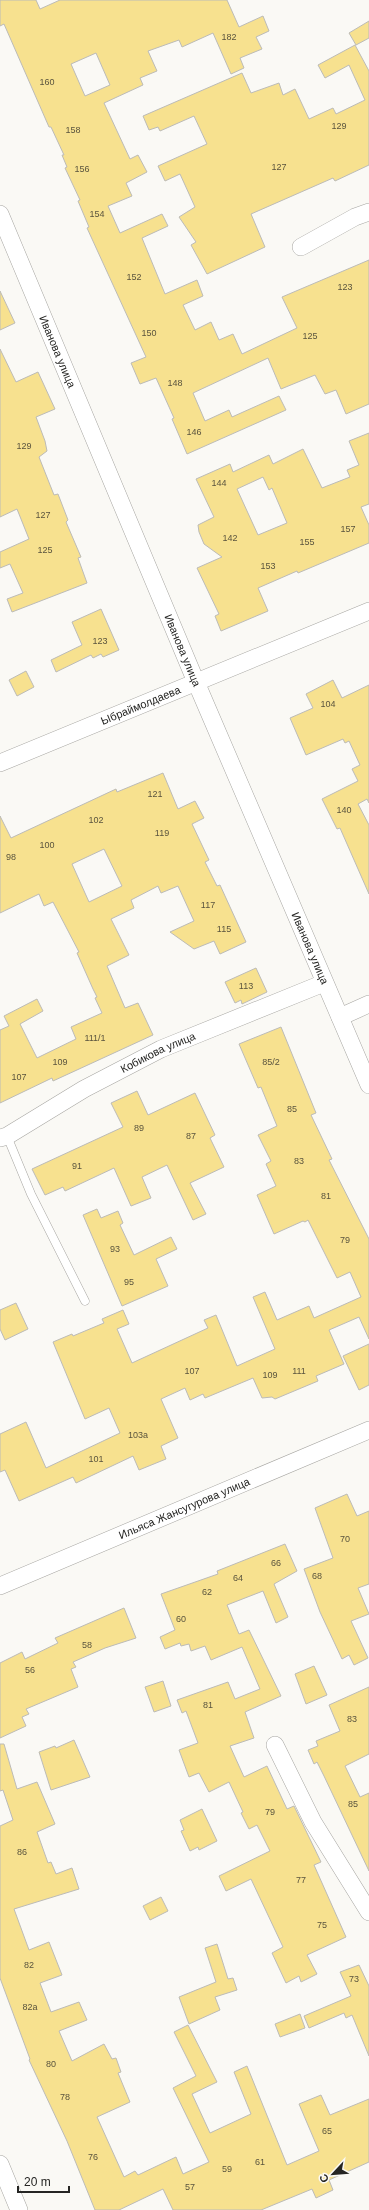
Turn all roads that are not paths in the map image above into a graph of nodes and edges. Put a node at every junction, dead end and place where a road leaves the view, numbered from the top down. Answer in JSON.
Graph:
{"nodes":[{"id":1,"x":369,"y":212,"type":"edge"},
{"id":2,"x":0,"y":214,"type":"edge"},
{"id":3,"x":300,"y":247,"type":"dead end"},
{"id":4,"x":369,"y":611,"type":"edge"},
{"id":5,"x":196,"y":682,"type":"junction"},
{"id":6,"x":0,"y":763,"type":"edge"},
{"id":7,"x":324,"y":983,"type":"junction"},
{"id":8,"x":369,"y":1004,"type":"edge"},
{"id":9,"x":340,"y":1017,"type":"junction"},
{"id":10,"x":369,"y":1085,"type":"edge"},
{"id":11,"x":3,"y":1137,"type":"edge"},
{"id":12,"x":85,"y":1301,"type":"dead end"},
{"id":13,"x":369,"y":1430,"type":"edge"},
{"id":14,"x":0,"y":1586,"type":"edge"},
{"id":15,"x":275,"y":1745,"type":"dead end"},
{"id":16,"x":369,"y":1912,"type":"edge"},
{"id":17,"x":0,"y":2164,"type":"edge"},
{"id":18,"x":19,"y":2210,"type":"edge"}],
"edges":[{"from":1,"to":3,"type":"street"},
{"from":2,"to":5,"type":"street","name":"Иванова улица"},
{"from":4,"to":5,"type":"street","name":"Ыбраймолдаева"},
{"from":5,"to":6,"type":"street","name":"Ыбраймолдаева"},
{"from":5,"to":7,"type":"street","name":"Иванова улица"},
{"from":7,"to":9,"type":"street","name":"Иванова улица"},
{"from":7,"to":11,"type":"street","name":"Кобикова улица"},
{"from":8,"to":9,"type":"street"},
{"from":9,"to":10,"type":"street","name":"Иванова улица"},
{"from":11,"to":12,"type":"lane"},
{"from":13,"to":14,"type":"street","name":"Ильяса Жансугурова улица"},
{"from":15,"to":16,"type":"street"},
{"from":17,"to":18,"type":"street"}]}
